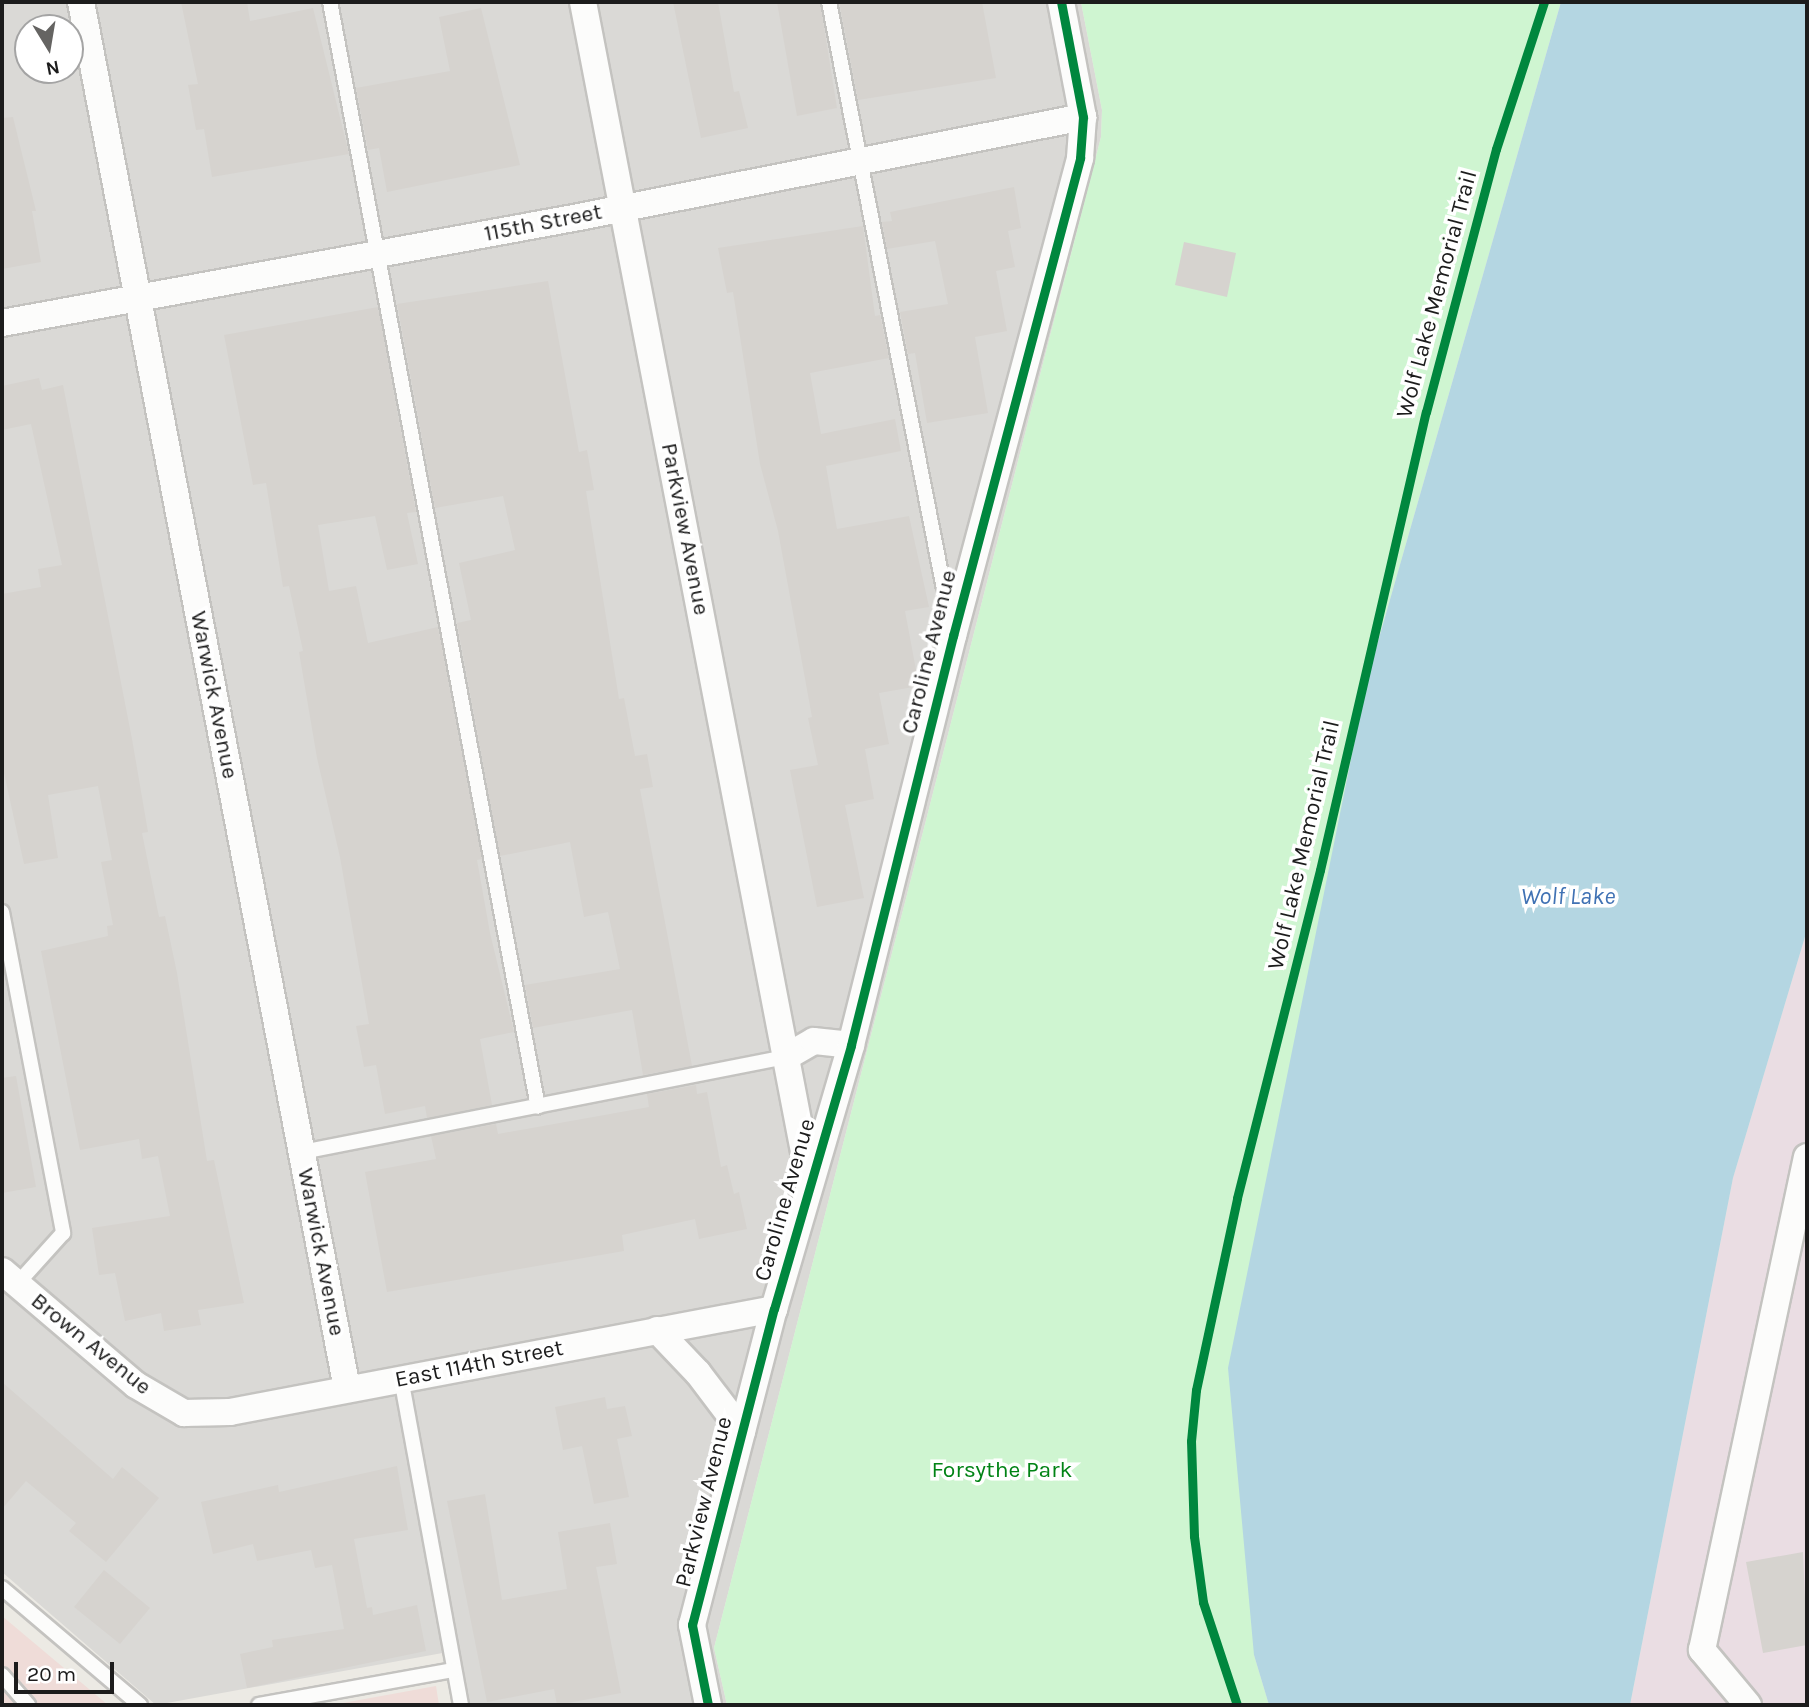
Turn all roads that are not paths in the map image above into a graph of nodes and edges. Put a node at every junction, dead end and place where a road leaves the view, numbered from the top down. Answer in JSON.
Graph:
{"nodes":[{"id":1,"x":80,"y":2,"type":"edge"},
{"id":2,"x":330,"y":2,"type":"edge"},
{"id":3,"x":583,"y":2,"type":"edge"},
{"id":4,"x":829,"y":2,"type":"edge"},
{"id":5,"x":1061,"y":2,"type":"edge"},
{"id":6,"x":1083,"y":117,"type":"junction"},
{"id":7,"x":859,"y":160,"type":"junction"},
{"id":8,"x":623,"y":208,"type":"junction"},
{"id":9,"x":379,"y":253,"type":"junction"},
{"id":10,"x":138,"y":298,"type":"junction"},
{"id":11,"x":2,"y":323,"type":"edge"},
{"id":12,"x":953,"y":636,"type":"junction"},
{"id":13,"x":2,"y":912,"type":"edge"},
{"id":14,"x":851,"y":1045,"type":"junction"},
{"id":15,"x":786,"y":1057,"type":"junction"},
{"id":16,"x":538,"y":1107,"type":"junction"},
{"id":17,"x":302,"y":1153,"type":"junction"},
{"id":18,"x":1807,"y":1157,"type":"edge"},
{"id":19,"x":810,"y":1184,"type":"junction"},
{"id":20,"x":10,"y":1277,"type":"edge"},
{"id":21,"x":774,"y":1309,"type":"junction"},
{"id":22,"x":657,"y":1331,"type":"junction"},
{"id":23,"x":401,"y":1378,"type":"junction"},
{"id":24,"x":347,"y":1388,"type":"junction"},
{"id":25,"x":184,"y":1413,"type":"joint"},
{"id":26,"x":742,"y":1431,"type":"junction"},
{"id":27,"x":2,"y":1588,"type":"edge"},
{"id":28,"x":454,"y":1670,"type":"junction"},
{"id":29,"x":2,"y":1675,"type":"edge"},
{"id":30,"x":27,"y":1705,"type":"edge"},
{"id":31,"x":140,"y":1705,"type":"edge"},
{"id":32,"x":259,"y":1705,"type":"edge"},
{"id":33,"x":461,"y":1705,"type":"edge"},
{"id":34,"x":708,"y":1705,"type":"edge"},
{"id":35,"x":1748,"y":1705,"type":"edge"}],
"edges":[{"from":1,"to":10,"type":"street","name":"Warwick Avenue"},
{"from":2,"to":9,"type":"lane"},
{"from":3,"to":8,"type":"street","name":"Parkview Avenue"},
{"from":4,"to":7,"type":"lane"},
{"from":5,"to":6,"type":"street","name":"Caroline Avenue"},
{"from":6,"to":7,"type":"street","name":"115th Street"},
{"from":6,"to":12,"type":"street","name":"Caroline Avenue"},
{"from":7,"to":8,"type":"street","name":"115th Street"},
{"from":7,"to":12,"type":"lane"},
{"from":8,"to":9,"type":"street","name":"115th Street"},
{"from":8,"to":15,"type":"street","name":"Parkview Avenue"},
{"from":9,"to":10,"type":"street","name":"115th Street"},
{"from":9,"to":16,"type":"lane"},
{"from":10,"to":11,"type":"street","name":"115th Street"},
{"from":10,"to":17,"type":"street","name":"Warwick Avenue"},
{"from":12,"to":14,"type":"street","name":"Caroline Avenue"},
{"from":13,"to":20,"type":"lane"},
{"from":14,"to":15,"type":"street"},
{"from":14,"to":19,"type":"street","name":"Caroline Avenue"},
{"from":15,"to":16,"type":"lane"},
{"from":15,"to":19,"type":"street","name":"Parkview Avenue"},
{"from":16,"to":17,"type":"lane"},
{"from":17,"to":24,"type":"street","name":"Warwick Avenue"},
{"from":18,"to":35,"type":"street"},
{"from":19,"to":21,"type":"street","name":"Caroline Avenue"},
{"from":20,"to":25,"type":"street","name":"Brown Avenue"},
{"from":21,"to":22,"type":"street","name":"East 114th Street"},
{"from":21,"to":26,"type":"street","name":"Parkview Avenue"},
{"from":22,"to":23,"type":"street","name":"East 114th Street"},
{"from":22,"to":26,"type":"street"},
{"from":23,"to":24,"type":"street","name":"East 114th Street"},
{"from":23,"to":28,"type":"lane"},
{"from":24,"to":25,"type":"street","name":"East 114th Street"},
{"from":26,"to":34,"type":"street","name":"Parkview Avenue"},
{"from":27,"to":31,"type":"lane"},
{"from":28,"to":32,"type":"lane"},
{"from":28,"to":33,"type":"lane"},
{"from":29,"to":30,"type":"lane"}]}
